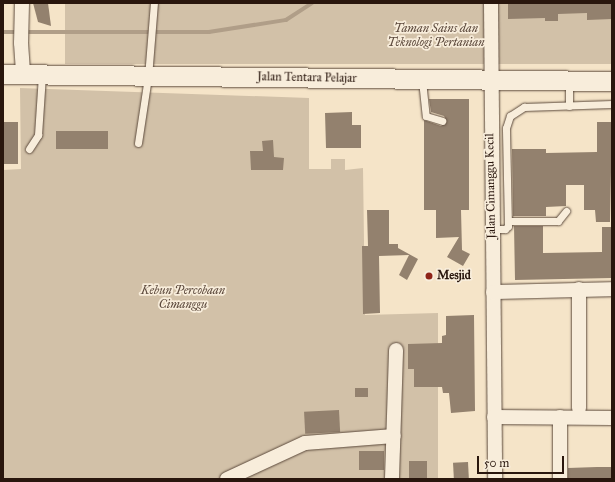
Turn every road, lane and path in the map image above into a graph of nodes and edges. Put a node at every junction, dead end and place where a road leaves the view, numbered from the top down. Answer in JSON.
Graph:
{"nodes":[{"id":1,"x":154,"y":3,"type":"edge"},
{"id":2,"x":491,"y":3,"type":"edge"},
{"id":3,"x":22,"y":5,"type":"edge"},
{"id":4,"x":42,"y":73,"type":"junction"},
{"id":5,"x":3,"y":74,"type":"edge"},
{"id":6,"x":23,"y":74,"type":"junction"},
{"id":7,"x":148,"y":77,"type":"junction"},
{"id":8,"x":422,"y":80,"type":"junction"},
{"id":9,"x":490,"y":80,"type":"junction"},
{"id":10,"x":569,"y":80,"type":"junction"},
{"id":11,"x":612,"y":81,"type":"edge"},
{"id":12,"x":612,"y":104,"type":"edge"},
{"id":13,"x":569,"y":106,"type":"junction"},
{"id":14,"x":442,"y":121,"type":"dead end"},
{"id":15,"x":138,"y":143,"type":"dead end"},
{"id":16,"x":29,"y":149,"type":"dead end"},
{"id":17,"x":566,"y":211,"type":"dead end"},
{"id":18,"x":508,"y":221,"type":"junction"},
{"id":19,"x":492,"y":229,"type":"junction"},
{"id":20,"x":579,"y":289,"type":"junction"},
{"id":21,"x":612,"y":289,"type":"edge"},
{"id":22,"x":493,"y":292,"type":"junction"},
{"id":23,"x":396,"y":350,"type":"dead end"},
{"id":24,"x":579,"y":408,"type":"dead end"},
{"id":25,"x":494,"y":417,"type":"junction"},
{"id":26,"x":560,"y":417,"type":"junction"},
{"id":27,"x":612,"y":418,"type":"edge"},
{"id":28,"x":394,"y":436,"type":"junction"},
{"id":29,"x":227,"y":479,"type":"edge"},
{"id":30,"x":392,"y":479,"type":"edge"},
{"id":31,"x":495,"y":479,"type":"edge"},
{"id":32,"x":560,"y":479,"type":"edge"}],
"edges":[{"from":1,"to":7,"type":"lane"},
{"from":2,"to":9,"type":"street","name":"Jalan Cimanggu Kecil"},
{"from":3,"to":6,"type":"street"},
{"from":4,"to":6,"type":"main road","name":"Jalan Tentara Pelajar"},
{"from":4,"to":7,"type":"main road","name":"Jalan Tentara Pelajar"},
{"from":4,"to":16,"type":"lane"},
{"from":5,"to":6,"type":"main road","name":"Jalan Tentara Pelajar"},
{"from":7,"to":8,"type":"main road","name":"Jalan Tentara Pelajar"},
{"from":7,"to":15,"type":"lane"},
{"from":8,"to":9,"type":"main road","name":"Jalan Tentara Pelajar"},
{"from":8,"to":14,"type":"lane"},
{"from":9,"to":10,"type":"main road","name":"Jalan Tentara Pelajar"},
{"from":9,"to":19,"type":"street","name":"Jalan Cimanggu Kecil"},
{"from":10,"to":11,"type":"main road","name":"Jalan Tentara Pelajar"},
{"from":10,"to":13,"type":"lane"},
{"from":12,"to":13,"type":"lane"},
{"from":13,"to":18,"type":"lane"},
{"from":17,"to":18,"type":"lane"},
{"from":18,"to":19,"type":"lane"},
{"from":19,"to":22,"type":"street","name":"Jalan Cimanggu Kecil"},
{"from":20,"to":21,"type":"street"},
{"from":20,"to":22,"type":"street"},
{"from":20,"to":24,"type":"street"},
{"from":22,"to":25,"type":"street","name":"Jalan Cimanggu Kecil"},
{"from":23,"to":28,"type":"street"},
{"from":25,"to":26,"type":"street"},
{"from":25,"to":31,"type":"street","name":"Jalan Cimanggu Kecil"},
{"from":26,"to":27,"type":"street"},
{"from":26,"to":32,"type":"street"},
{"from":28,"to":29,"type":"street"},
{"from":28,"to":30,"type":"street"}]}
